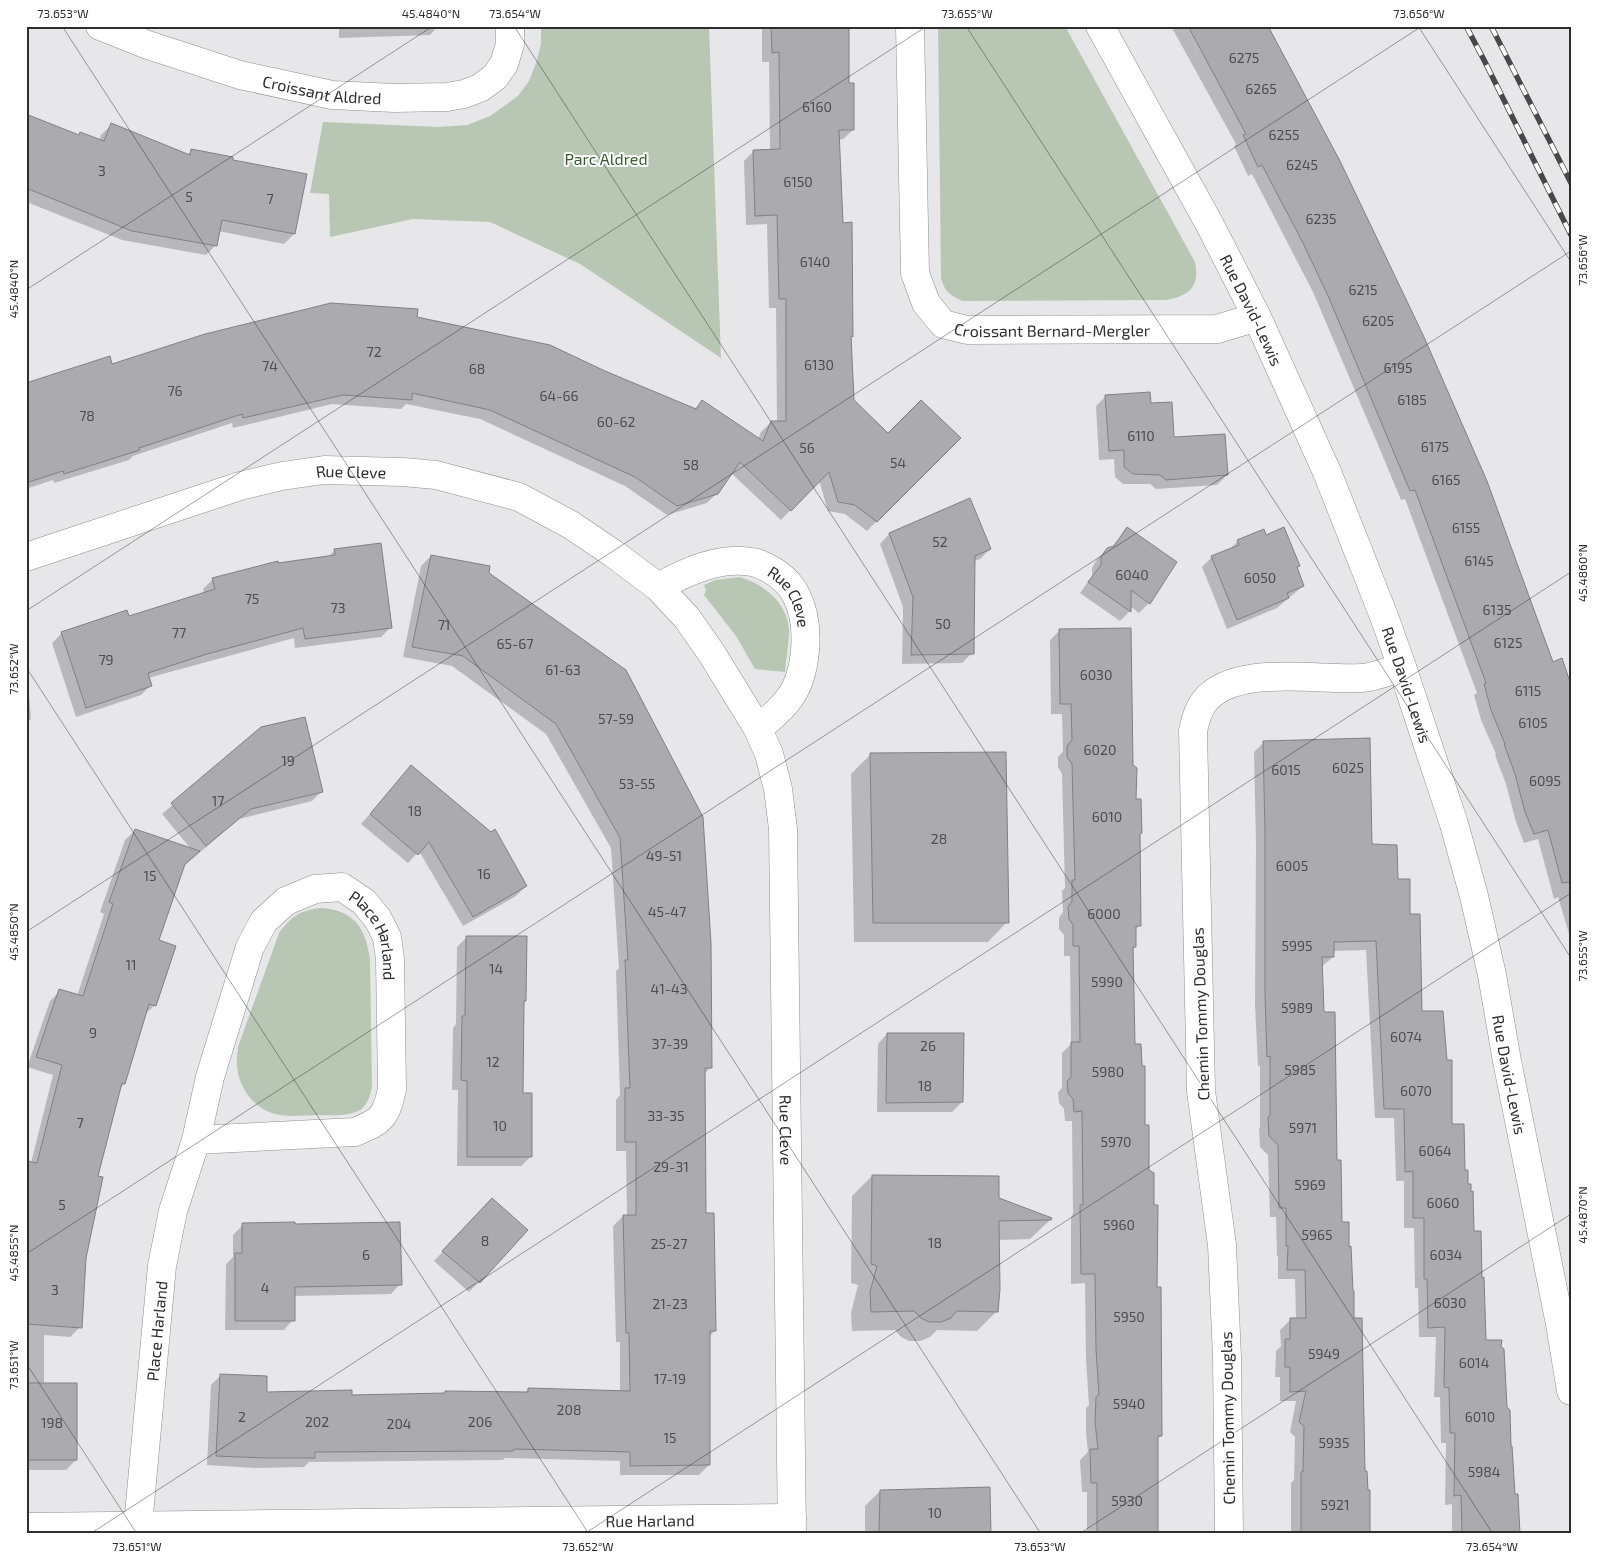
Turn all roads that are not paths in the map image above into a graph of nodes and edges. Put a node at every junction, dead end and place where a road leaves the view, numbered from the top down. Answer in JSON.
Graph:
{"nodes":[{"id":1,"x":100,"y":26,"type":"edge"},
{"id":2,"x":510,"y":26,"type":"edge"},
{"id":3,"x":910,"y":26,"type":"edge"},
{"id":4,"x":1100,"y":26,"type":"edge"},
{"id":5,"x":1256,"y":317,"type":"junction"},
{"id":6,"x":26,"y":557,"type":"edge"},
{"id":7,"x":658,"y":587,"type":"junction"},
{"id":8,"x":1402,"y":667,"type":"junction"},
{"id":9,"x":758,"y":730,"type":"junction"},
{"id":10,"x":196,"y":1140,"type":"junction"},
{"id":11,"x":1571,"y":1391,"type":"edge"},
{"id":12,"x":138,"y":1525,"type":"junction"},
{"id":13,"x":792,"y":1526,"type":"edge"},
{"id":14,"x":26,"y":1527,"type":"edge"},
{"id":15,"x":1229,"y":1534,"type":"edge"}],
"edges":[{"from":1,"to":2,"type":"street","name":"Croissant Aldred"},
{"from":3,"to":5,"type":"street","name":"Croissant Bernard-Mergler"},
{"from":4,"to":5,"type":"street","name":"Rue David-Lewis"},
{"from":5,"to":8,"type":"street","name":"Rue David-Lewis"},
{"from":6,"to":7,"type":"street","name":"Rue Cleve"},
{"from":7,"to":9,"type":"street","name":"Rue Cleve"},
{"from":7,"to":9,"type":"street","name":"Rue Cleve"},
{"from":8,"to":11,"type":"street","name":"Rue David-Lewis"},
{"from":8,"to":15,"type":"street","name":"Chemin Tommy Douglas"},
{"from":9,"to":13,"type":"street","name":"Rue Cleve"},
{"from":10,"to":10,"type":"street","name":"Place Harland"},
{"from":10,"to":12,"type":"street","name":"Place Harland"},
{"from":12,"to":13,"type":"street","name":"Rue Harland"},
{"from":12,"to":14,"type":"street","name":"Rue Harland"}]}
